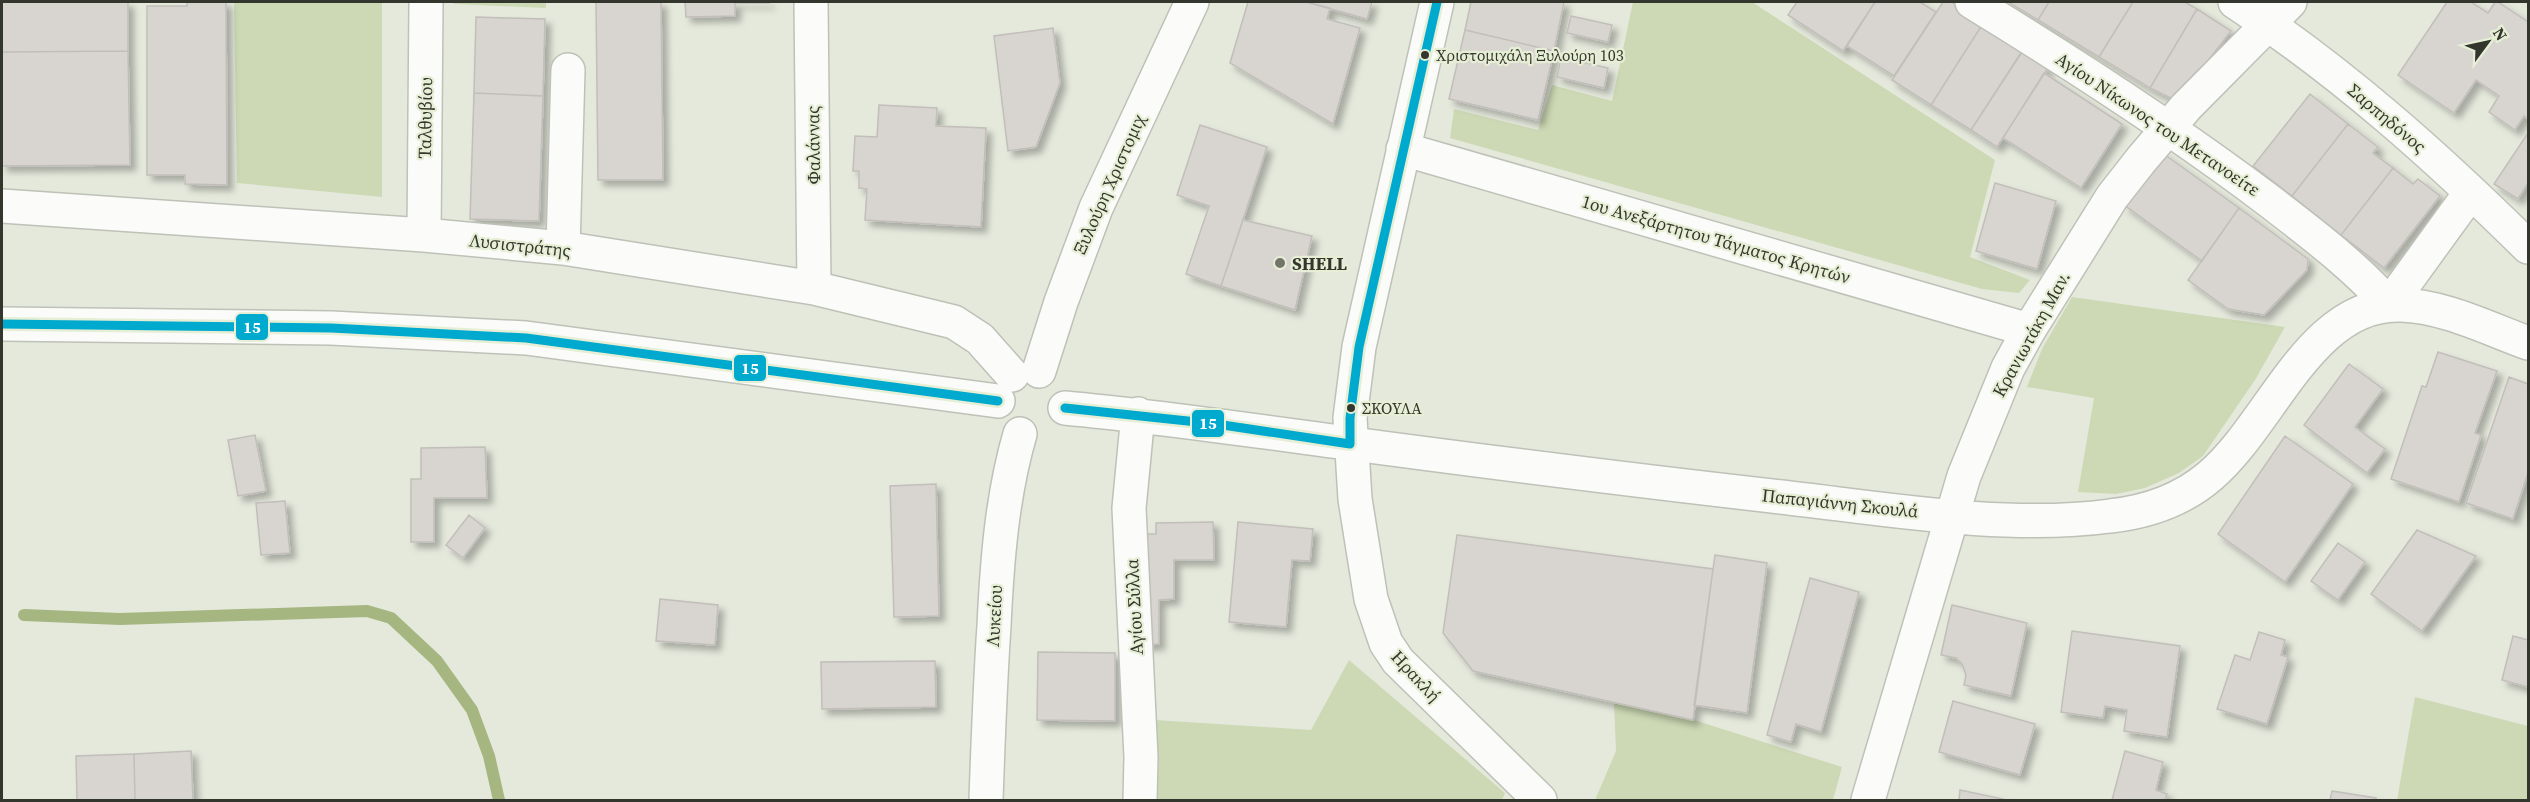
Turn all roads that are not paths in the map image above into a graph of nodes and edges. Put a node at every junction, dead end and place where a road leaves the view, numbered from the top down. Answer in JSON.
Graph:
{"nodes":[{"id":1,"x":426,"y":2,"type":"edge"},
{"id":2,"x":811,"y":2,"type":"edge"},
{"id":3,"x":1192,"y":2,"type":"edge"},
{"id":4,"x":1437,"y":2,"type":"edge"},
{"id":5,"x":1972,"y":2,"type":"edge"},
{"id":6,"x":2235,"y":2,"type":"edge"},
{"id":7,"x":2280,"y":13,"type":"edge"},
{"id":8,"x":568,"y":70,"type":"dead end"},
{"id":9,"x":2167,"y":128,"type":"junction"},
{"id":10,"x":1402,"y":149,"type":"junction"},
{"id":11,"x":2471,"y":192,"type":"junction"},
{"id":12,"x":2,"y":206,"type":"edge"},
{"id":13,"x":424,"y":235,"type":"junction"},
{"id":14,"x":563,"y":248,"type":"junction"},
{"id":15,"x":2529,"y":248,"type":"edge"},
{"id":16,"x":814,"y":288,"type":"junction"},
{"id":17,"x":2389,"y":305,"type":"junction"},
{"id":18,"x":11,"y":324,"type":"edge"},
{"id":19,"x":2029,"y":330,"type":"junction"},
{"id":20,"x":2529,"y":343,"type":"edge"},
{"id":21,"x":1016,"y":382,"type":"junction"},
{"id":22,"x":1065,"y":408,"type":"junction"},
{"id":23,"x":1138,"y":414,"type":"junction"},
{"id":24,"x":1020,"y":434,"type":"junction"},
{"id":25,"x":1350,"y":444,"type":"junction"},
{"id":26,"x":1951,"y":515,"type":"junction"},
{"id":27,"x":986,"y":801,"type":"edge"},
{"id":28,"x":1140,"y":801,"type":"edge"},
{"id":29,"x":1540,"y":801,"type":"edge"},
{"id":30,"x":1868,"y":801,"type":"edge"}],
"edges":[{"from":1,"to":13,"type":"street","name":"Ταλθυβίου"},
{"from":2,"to":16,"type":"street","name":"Φαλάννας"},
{"from":3,"to":21,"type":"street","name":"Ξυλούρη Χριστομιχ"},
{"from":4,"to":10,"type":"street","name":"Ηρακλή"},
{"from":5,"to":9,"type":"street","name":"Αγίου Νίκωνος του Μετανοείτε"},
{"from":6,"to":7,"type":"street","name":"Σαρπηδόνος"},
{"from":7,"to":9,"type":"street","name":"Κρανιωτάκη Μαν."},
{"from":7,"to":11,"type":"street","name":"Σαρπηδόνος"},
{"from":8,"to":14,"type":"street"},
{"from":9,"to":17,"type":"street","name":"Αγίου Νίκωνος του Μετανοείτε"},
{"from":9,"to":19,"type":"street","name":"Κρανιωτάκη Μαν."},
{"from":10,"to":19,"type":"street","name":"1ου Ανεξάρτητου Τάγματος Κρητών"},
{"from":10,"to":25,"type":"street","name":"Ηρακλή"},
{"from":11,"to":15,"type":"street","name":"Σαρπηδόνος"},
{"from":11,"to":17,"type":"street"},
{"from":12,"to":13,"type":"street","name":"Λυσιστράτης"},
{"from":13,"to":14,"type":"street","name":"Λυσιστράτης"},
{"from":14,"to":16,"type":"street","name":"Λυσιστράτης"},
{"from":16,"to":21,"type":"street","name":"Λυσιστράτης"},
{"from":17,"to":20,"type":"street","name":"Παπαγιάννη Σκουλά"},
{"from":17,"to":26,"type":"street","name":"Παπαγιάννη Σκουλά"},
{"from":18,"to":21,"type":"street"},
{"from":19,"to":26,"type":"street","name":"Κρανιωτάκη Μαν."},
{"from":21,"to":22,"type":"street"},
{"from":21,"to":24,"type":"street"},
{"from":22,"to":23,"type":"street","name":"Παπαγιάννη Σκουλά"},
{"from":22,"to":24,"type":"street"},
{"from":23,"to":25,"type":"street","name":"Παπαγιάννη Σκουλά"},
{"from":23,"to":28,"type":"street","name":"Αγίου Σύλλα"},
{"from":24,"to":27,"type":"street","name":"Λυκείου"},
{"from":25,"to":26,"type":"street","name":"Παπαγιάννη Σκουλά"},
{"from":25,"to":29,"type":"street","name":"Ηρακλή"},
{"from":26,"to":30,"type":"street","name":"Κρανιωτάκη Μαν."}]}
